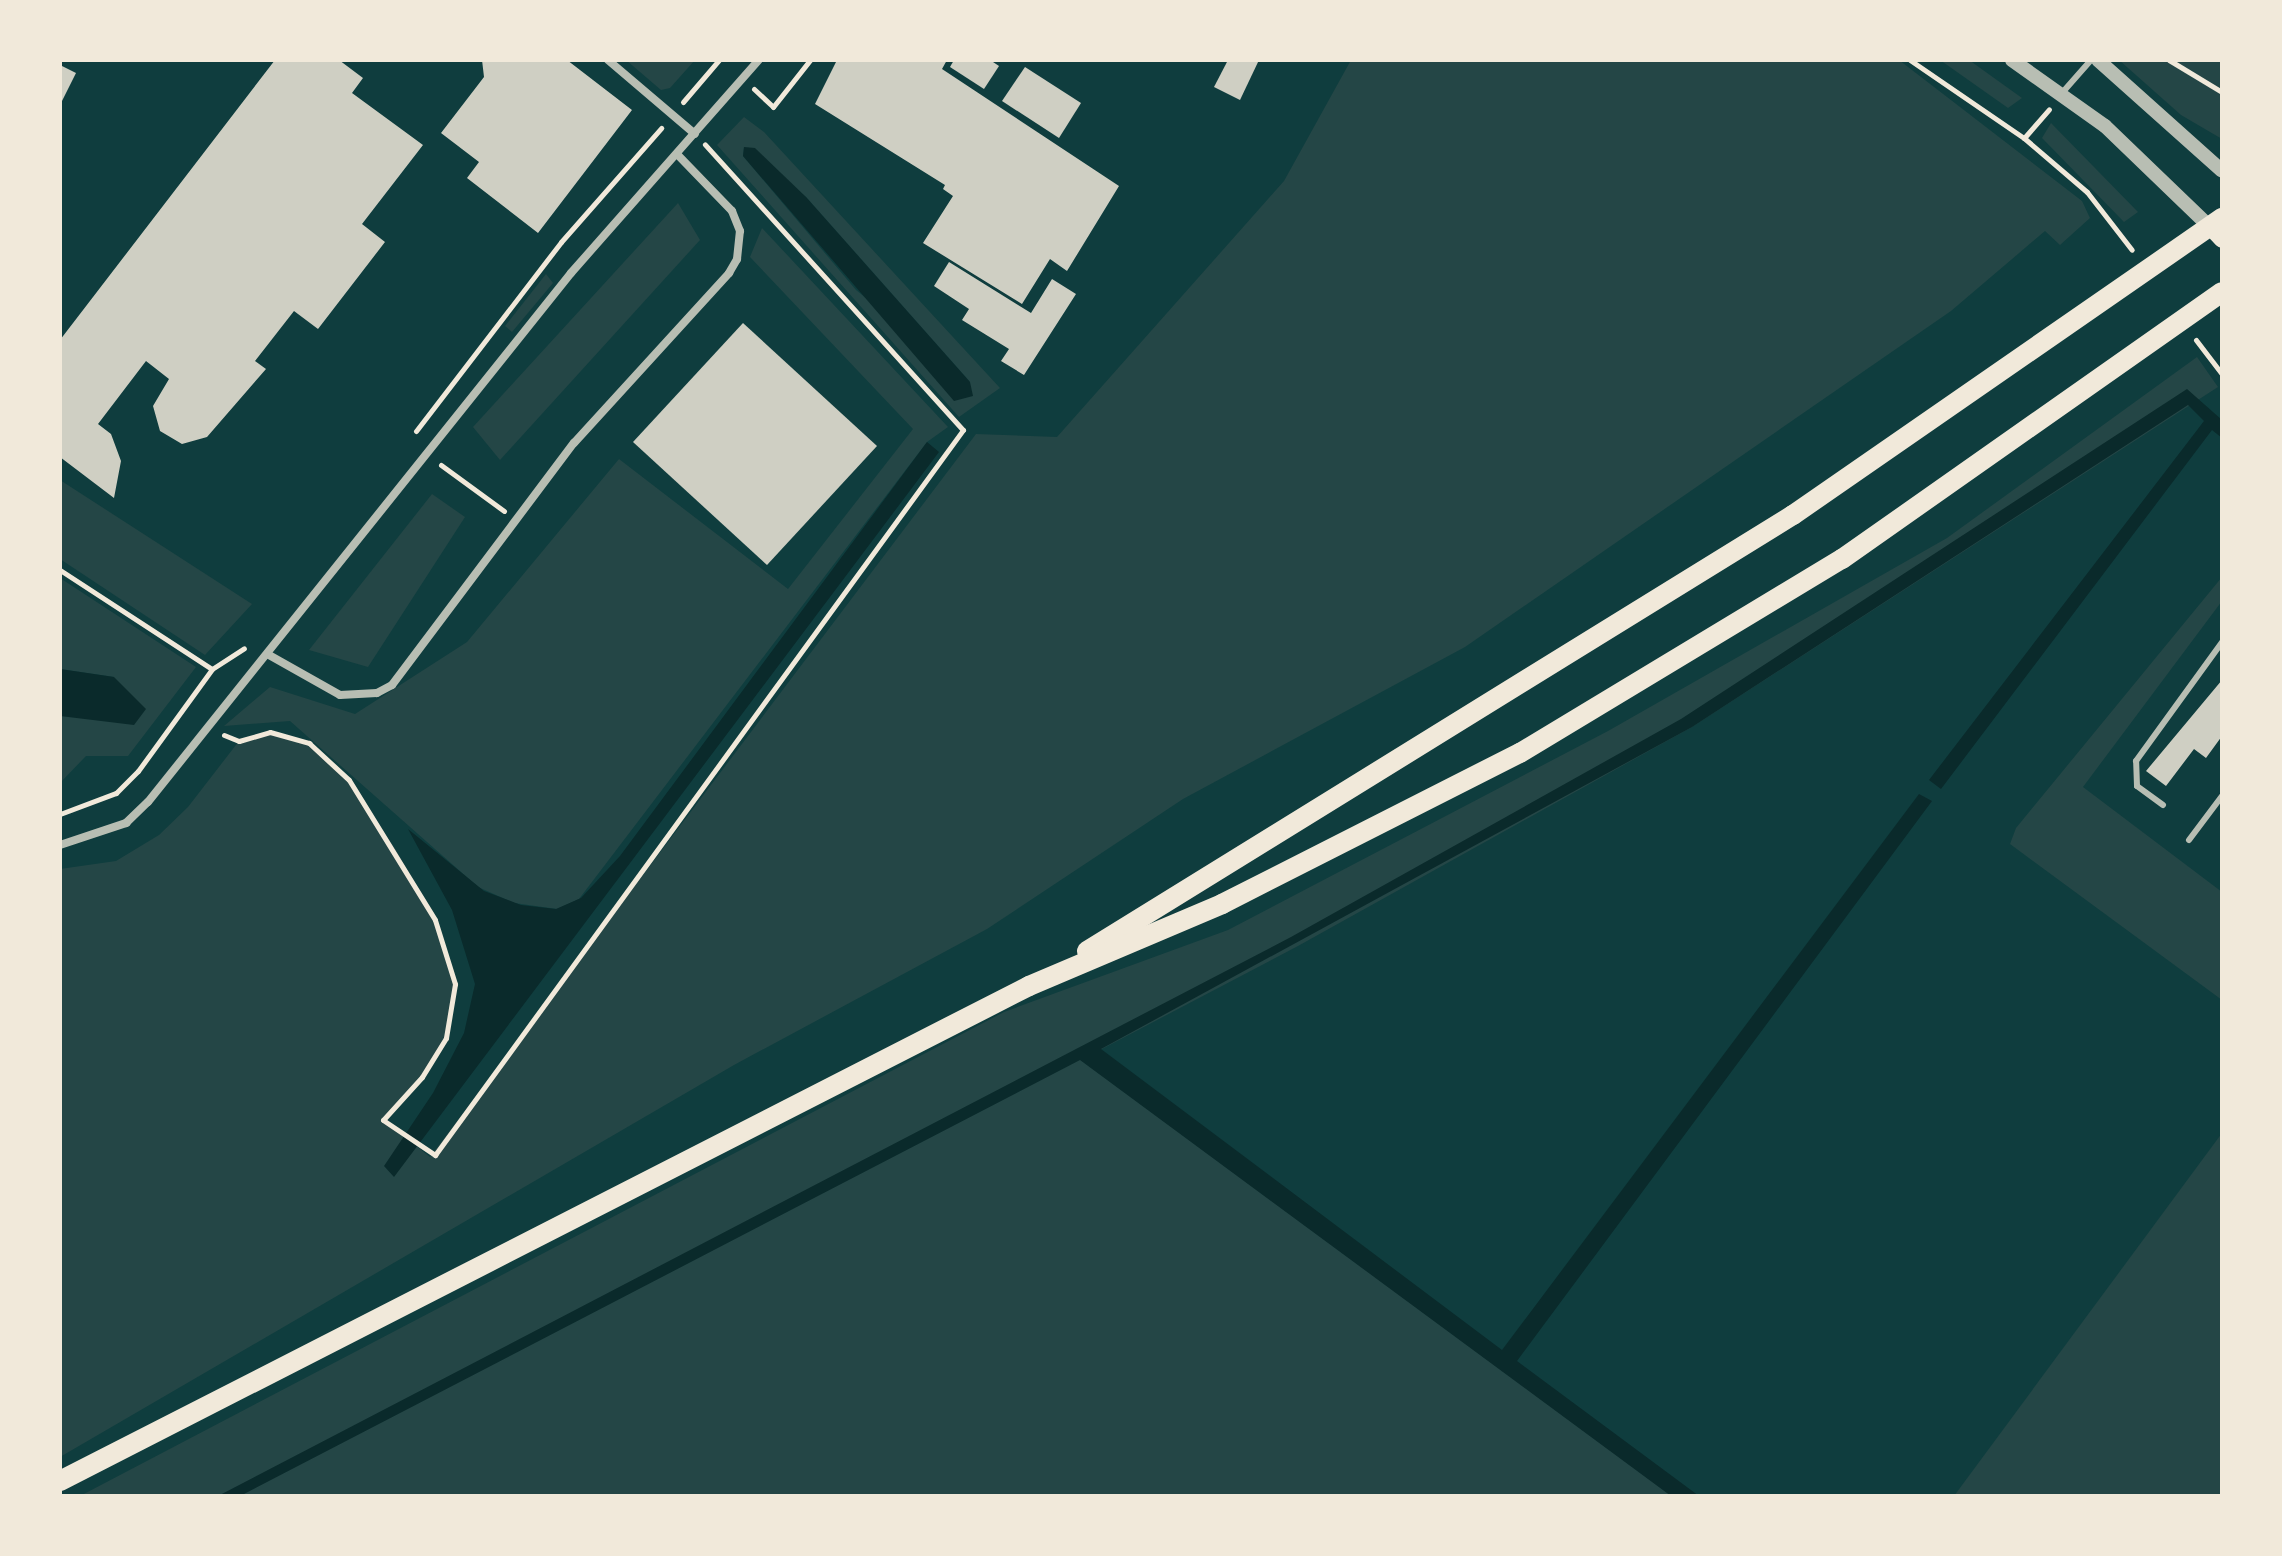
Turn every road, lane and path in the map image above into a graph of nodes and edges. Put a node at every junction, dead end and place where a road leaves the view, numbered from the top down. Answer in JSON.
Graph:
{"nodes":[{"id":1,"x":608,"y":60,"type":"edge"},
{"id":2,"x":719,"y":60,"type":"edge"},
{"id":3,"x":759,"y":60,"type":"edge"},
{"id":4,"x":1910,"y":60,"type":"edge"},
{"id":5,"x":2012,"y":60,"type":"edge"},
{"id":6,"x":2091,"y":60,"type":"edge"},
{"id":7,"x":2098,"y":60,"type":"edge"},
{"id":8,"x":2169,"y":60,"type":"edge"},
{"id":9,"x":2222,"y":92,"type":"edge"},
{"id":10,"x":2061,"y":94,"type":"junction"},
{"id":11,"x":672,"y":114,"type":"junction"},
{"id":12,"x":695,"y":134,"type":"junction"},
{"id":13,"x":2024,"y":138,"type":"junction"},
{"id":14,"x":677,"y":154,"type":"junction"},
{"id":15,"x":2222,"y":171,"type":"edge"},
{"id":16,"x":2218,"y":228,"type":"edge"},
{"id":17,"x":2146,"y":270,"type":"junction"},
{"id":18,"x":2222,"y":292,"type":"edge"},
{"id":19,"x":2182,"y":320,"type":"junction"},
{"id":20,"x":2222,"y":374,"type":"edge"},
{"id":21,"x":409,"y":441,"type":"dead end"},
{"id":22,"x":427,"y":455,"type":"junction"},
{"id":23,"x":516,"y":520,"type":"junction"},
{"id":24,"x":60,"y":570,"type":"edge"},
{"id":25,"x":256,"y":641,"type":"dead end"},
{"id":26,"x":2222,"y":642,"type":"edge"},
{"id":27,"x":269,"y":655,"type":"junction"},
{"id":28,"x":212,"y":669,"type":"junction"},
{"id":29,"x":178,"y":717,"type":"junction"},
{"id":30,"x":206,"y":728,"type":"junction"},
{"id":31,"x":2222,"y":796,"type":"edge"},
{"id":32,"x":2163,"y":805,"type":"dead end"},
{"id":33,"x":60,"y":814,"type":"edge"},
{"id":34,"x":2189,"y":840,"type":"dead end"},
{"id":35,"x":60,"y":845,"type":"edge"},
{"id":36,"x":1029,"y":986,"type":"junction"},
{"id":37,"x":60,"y":1481,"type":"edge"}],
"edges":[{"from":1,"to":11,"type":"street"},
{"from":2,"to":11,"type":"path"},
{"from":3,"to":12,"type":"street"},
{"from":4,"to":13,"type":"path"},
{"from":5,"to":10,"type":"street"},
{"from":6,"to":10,"type":"lane"},
{"from":7,"to":15,"type":"street"},
{"from":8,"to":9,"type":"path"},
{"from":10,"to":13,"type":"path"},
{"from":10,"to":16,"type":"street"},
{"from":11,"to":12,"type":"street"},
{"from":11,"to":21,"type":"path"},
{"from":12,"to":14,"type":"street"},
{"from":12,"to":30,"type":"path"},
{"from":13,"to":17,"type":"path"},
{"from":14,"to":22,"type":"street"},
{"from":14,"to":23,"type":"street"},
{"from":16,"to":17,"type":"main road"},
{"from":17,"to":36,"type":"main road"},
{"from":18,"to":19,"type":"main road"},
{"from":19,"to":20,"type":"path"},
{"from":19,"to":36,"type":"main road"},
{"from":22,"to":23,"type":"path"},
{"from":22,"to":27,"type":"street"},
{"from":23,"to":27,"type":"street"},
{"from":24,"to":28,"type":"path"},
{"from":25,"to":28,"type":"path"},
{"from":26,"to":32,"type":"lane"},
{"from":27,"to":30,"type":"street"},
{"from":28,"to":29,"type":"path"},
{"from":29,"to":30,"type":"path"},
{"from":29,"to":33,"type":"path"},
{"from":30,"to":35,"type":"street"},
{"from":31,"to":34,"type":"lane"},
{"from":36,"to":37,"type":"main road"}]}
